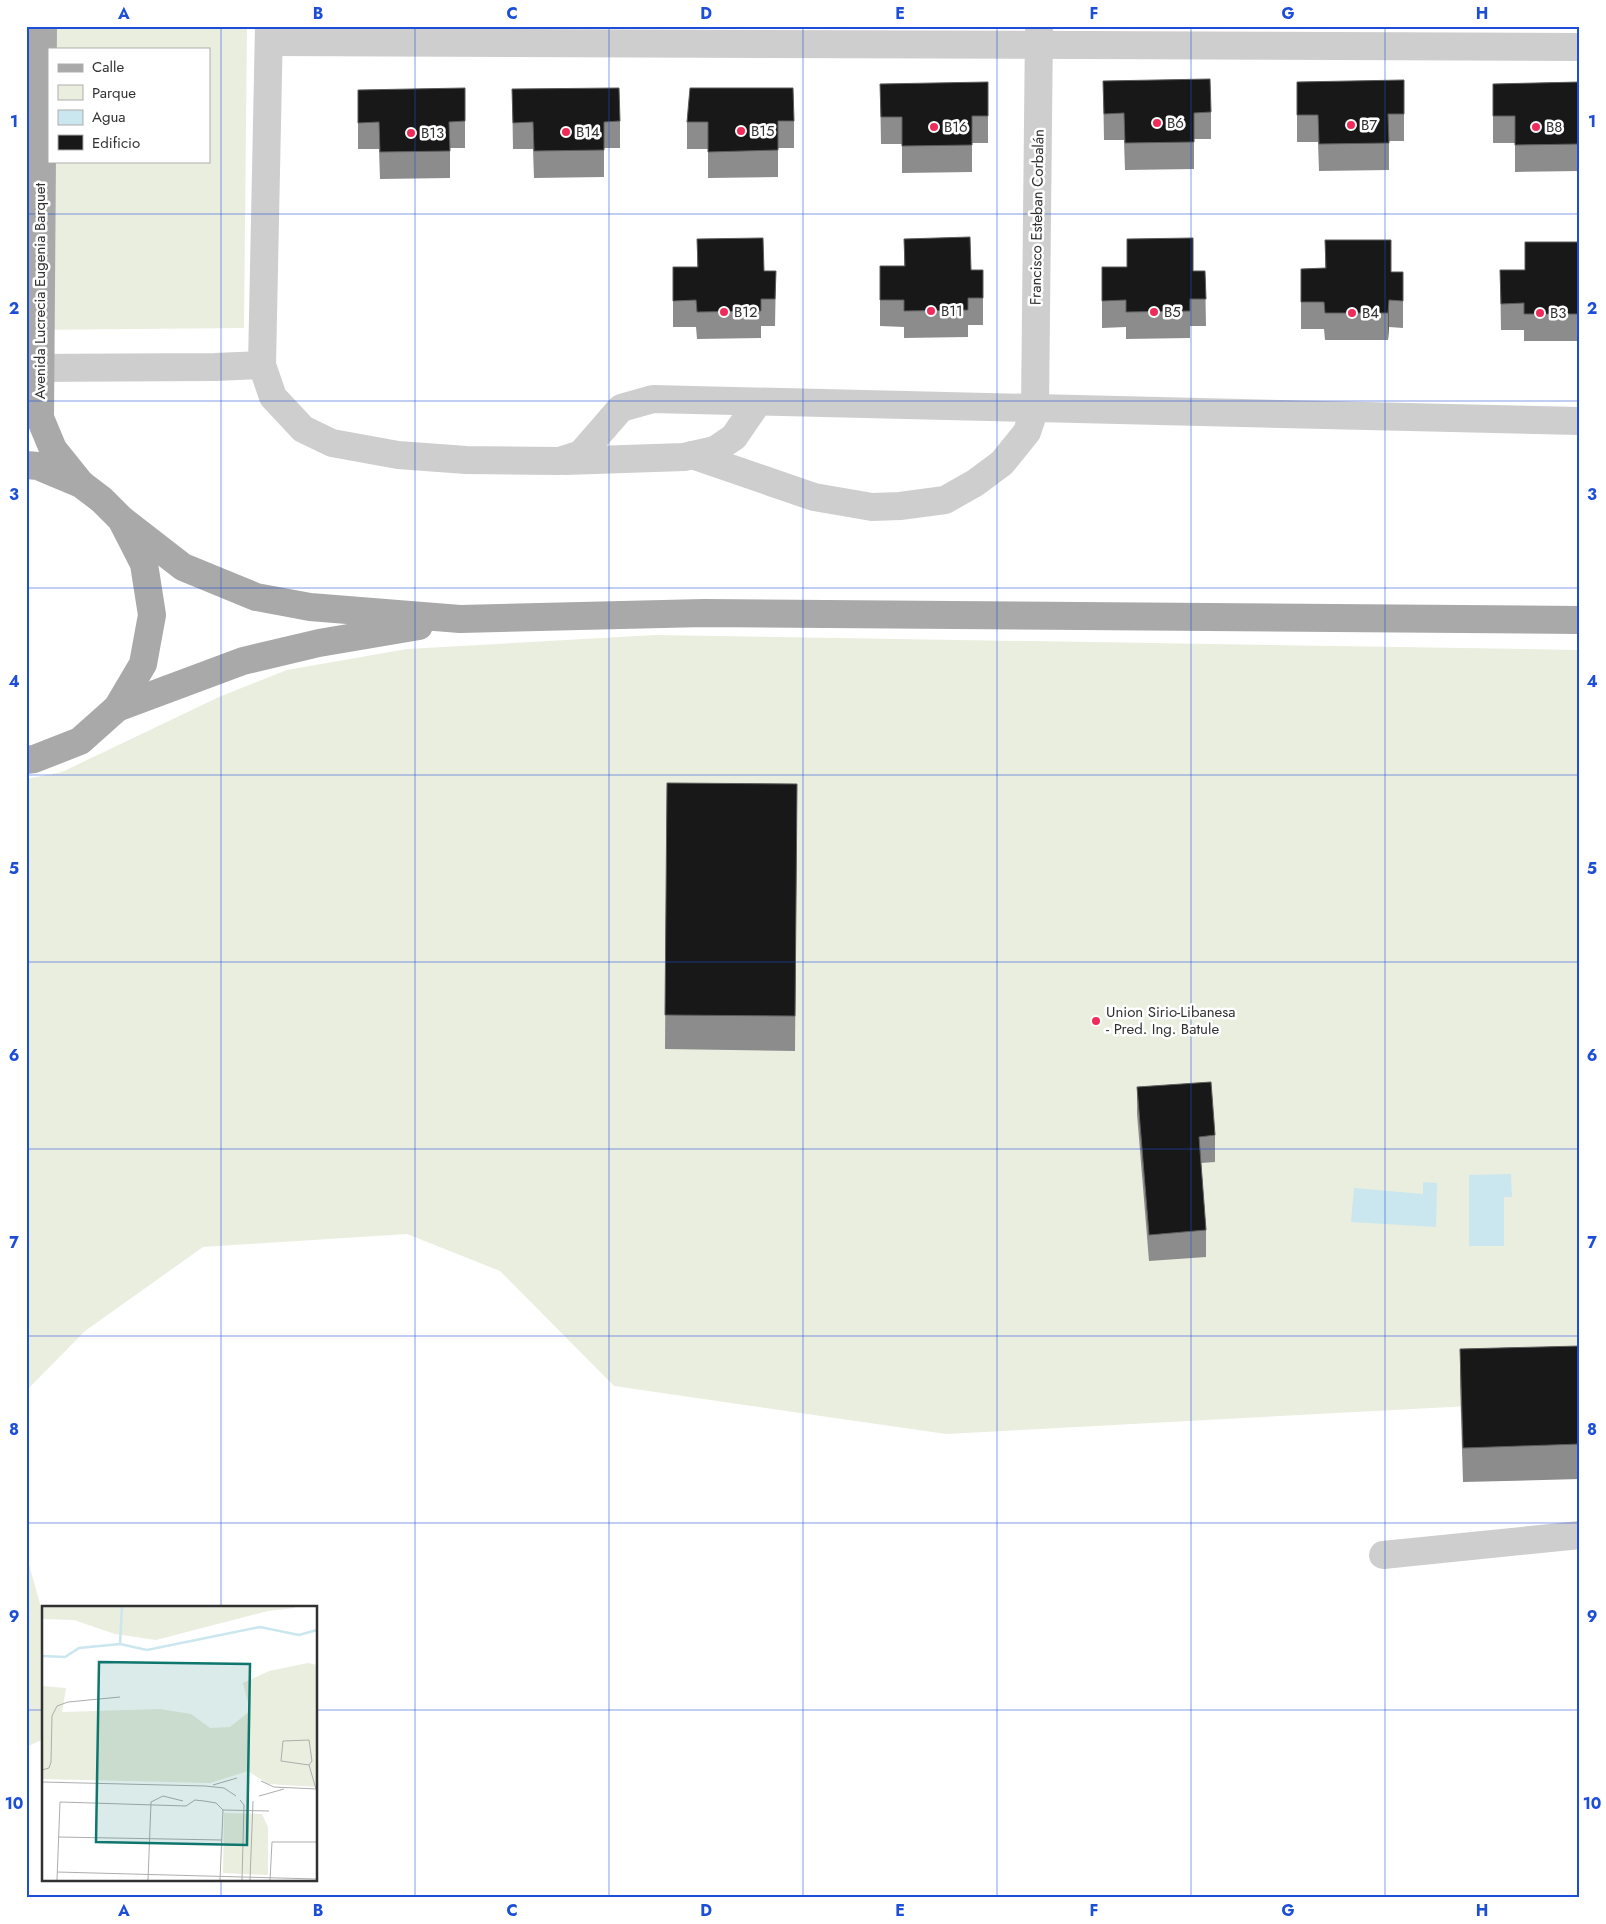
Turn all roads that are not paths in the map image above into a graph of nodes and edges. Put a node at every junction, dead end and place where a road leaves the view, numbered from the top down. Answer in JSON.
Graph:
{"nodes":[{"id":1,"x":43,"y":26,"type":"edge"},
{"id":2,"x":269,"y":34,"type":"edge"},
{"id":3,"x":1039,"y":35,"type":"edge"},
{"id":4,"x":1580,"y":47,"type":"edge"},
{"id":5,"x":262,"y":365,"type":"junction"},
{"id":6,"x":33,"y":368,"type":"edge"},
{"id":7,"x":758,"y":402,"type":"junction"},
{"id":8,"x":1035,"y":408,"type":"junction"},
{"id":9,"x":1580,"y":421,"type":"edge"},
{"id":10,"x":692,"y":455,"type":"junction"},
{"id":11,"x":558,"y":461,"type":"junction"},
{"id":12,"x":26,"y":465,"type":"edge"},
{"id":13,"x":81,"y":484,"type":"junction"},
{"id":14,"x":120,"y":519,"type":"junction"},
{"id":15,"x":460,"y":619,"type":"junction"},
{"id":16,"x":1580,"y":620,"type":"edge"},
{"id":17,"x":117,"y":708,"type":"junction"},
{"id":18,"x":26,"y":760,"type":"edge"},
{"id":19,"x":1580,"y":1535,"type":"edge"},
{"id":20,"x":1383,"y":1555,"type":"dead end"}],
"edges":[{"from":1,"to":6,"type":"main road","name":"Avenida Lucrecia Eugenia Barquet"},
{"from":2,"to":3,"type":"street"},
{"from":2,"to":5,"type":"street"},
{"from":3,"to":4,"type":"street"},
{"from":3,"to":8,"type":"street","name":"Francisco Esteban Corbalán"},
{"from":5,"to":6,"type":"street"},
{"from":5,"to":11,"type":"street"},
{"from":6,"to":13,"type":"main road","name":"Avenida Lucrecia Eugenia Barquet"},
{"from":7,"to":8,"type":"street"},
{"from":7,"to":10,"type":"street"},
{"from":7,"to":11,"type":"street"},
{"from":8,"to":9,"type":"street"},
{"from":8,"to":10,"type":"street","name":"Francisco Esteban Corbalán"},
{"from":10,"to":11,"type":"street"},
{"from":12,"to":13,"type":"main road"},
{"from":13,"to":14,"type":"main road"},
{"from":14,"to":15,"type":"main road"},
{"from":14,"to":17,"type":"main road"},
{"from":15,"to":16,"type":"main road"},
{"from":15,"to":17,"type":"main road"},
{"from":17,"to":18,"type":"main road"},
{"from":19,"to":20,"type":"street"}]}
